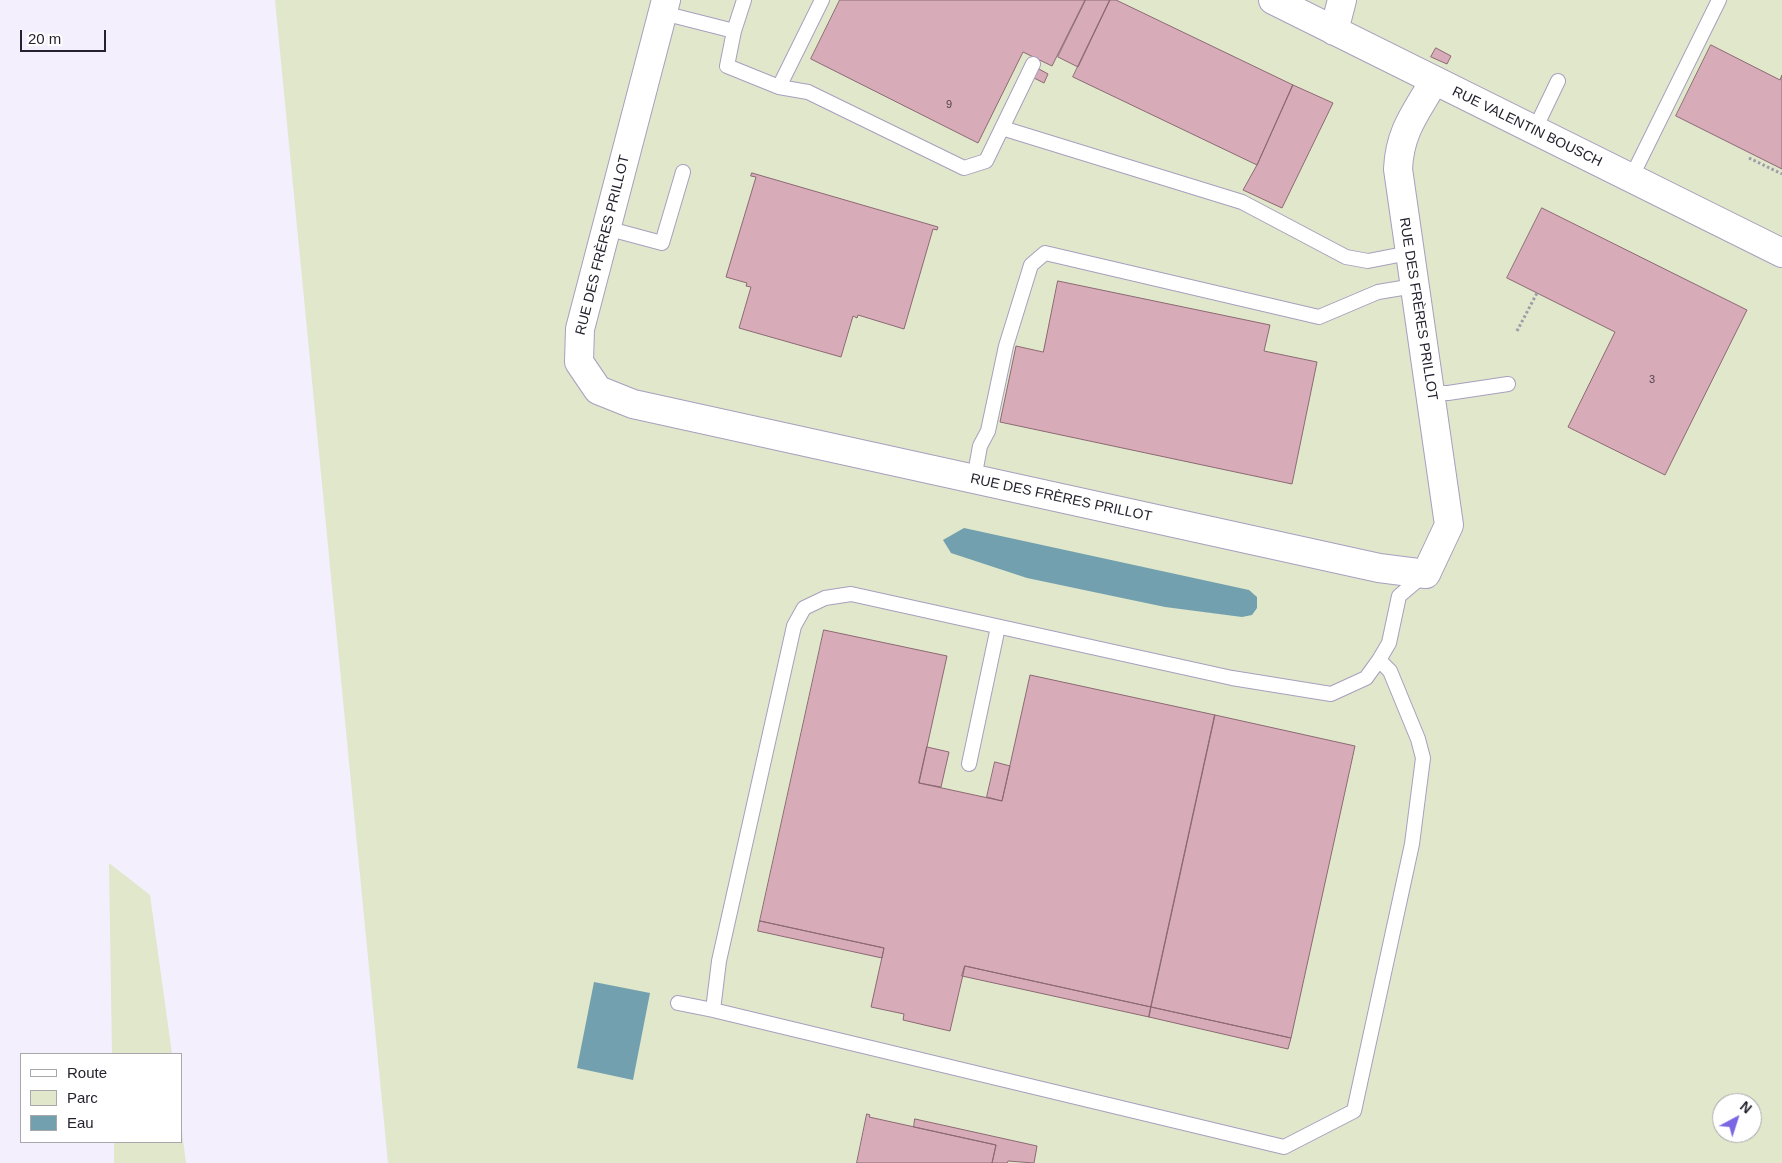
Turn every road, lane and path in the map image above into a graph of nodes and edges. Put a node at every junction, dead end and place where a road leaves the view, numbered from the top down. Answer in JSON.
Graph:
{"nodes":[{"id":1,"x":744,"y":0,"type":"edge"},
{"id":2,"x":822,"y":0,"type":"edge"},
{"id":3,"x":1273,"y":0,"type":"edge"},
{"id":4,"x":1342,"y":0,"type":"edge"},
{"id":5,"x":1718,"y":0,"type":"edge"},
{"id":6,"x":664,"y":6,"type":"edge"},
{"id":7,"x":734,"y":31,"type":"junction"},
{"id":8,"x":1334,"y":31,"type":"junction"},
{"id":9,"x":1033,"y":64,"type":"dead end"},
{"id":10,"x":1434,"y":81,"type":"junction"},
{"id":11,"x":1558,"y":81,"type":"dead end"},
{"id":12,"x":779,"y":87,"type":"junction"},
{"id":13,"x":1002,"y":128,"type":"junction"},
{"id":14,"x":1534,"y":131,"type":"junction"},
{"id":15,"x":1749,"y":158,"type":"dead end"},
{"id":16,"x":683,"y":172,"type":"dead end"},
{"id":17,"x":1782,"y":174,"type":"edge"},
{"id":18,"x":1631,"y":178,"type":"junction"},
{"id":19,"x":606,"y":228,"type":"junction"},
{"id":20,"x":1408,"y":253,"type":"junction"},
{"id":21,"x":1782,"y":253,"type":"edge"},
{"id":22,"x":1414,"y":286,"type":"junction"},
{"id":23,"x":1537,"y":293,"type":"dead end"},
{"id":24,"x":1517,"y":331,"type":"dead end"},
{"id":25,"x":1508,"y":384,"type":"dead end"},
{"id":26,"x":1431,"y":393,"type":"junction"},
{"id":27,"x":974,"y":479,"type":"junction"},
{"id":28,"x":1426,"y":574,"type":"junction"},
{"id":29,"x":998,"y":627,"type":"junction"},
{"id":30,"x":1379,"y":660,"type":"junction"},
{"id":31,"x":969,"y":764,"type":"dead end"},
{"id":32,"x":678,"y":1003,"type":"dead end"},
{"id":33,"x":713,"y":1010,"type":"junction"}],
"edges":[{"from":1,"to":7,"type":"lane"},
{"from":2,"to":12,"type":"lane"},
{"from":3,"to":8,"type":"street","name":"RUE VALENTIN BOUSCH"},
{"from":4,"to":8,"type":"street"},
{"from":5,"to":18,"type":"lane"},
{"from":6,"to":7,"type":"lane"},
{"from":6,"to":19,"type":"street","name":"RUE DES FRÈRES PRILLOT"},
{"from":7,"to":12,"type":"lane"},
{"from":8,"to":10,"type":"street","name":"RUE VALENTIN BOUSCH"},
{"from":9,"to":13,"type":"lane"},
{"from":10,"to":14,"type":"street","name":"RUE VALENTIN BOUSCH"},
{"from":10,"to":20,"type":"street","name":"RUE DES FRÈRES PRILLOT"},
{"from":11,"to":14,"type":"lane"},
{"from":12,"to":13,"type":"lane"},
{"from":13,"to":20,"type":"lane"},
{"from":14,"to":18,"type":"street","name":"RUE VALENTIN BOUSCH"},
{"from":15,"to":17,"type":"path"},
{"from":16,"to":19,"type":"lane"},
{"from":18,"to":21,"type":"street","name":"RUE VALENTIN BOUSCH"},
{"from":19,"to":27,"type":"street","name":"RUE DES FRÈRES PRILLOT"},
{"from":20,"to":22,"type":"street","name":"RUE DES FRÈRES PRILLOT"},
{"from":22,"to":26,"type":"street","name":"RUE DES FRÈRES PRILLOT"},
{"from":22,"to":27,"type":"lane"},
{"from":23,"to":24,"type":"path"},
{"from":25,"to":26,"type":"lane"},
{"from":26,"to":28,"type":"street","name":"RUE DES FRÈRES PRILLOT"},
{"from":27,"to":28,"type":"street","name":"RUE DES FRÈRES PRILLOT"},
{"from":28,"to":30,"type":"lane"},
{"from":29,"to":30,"type":"lane"},
{"from":29,"to":31,"type":"lane"},
{"from":29,"to":33,"type":"lane"},
{"from":30,"to":33,"type":"lane"},
{"from":32,"to":33,"type":"lane"}]}
